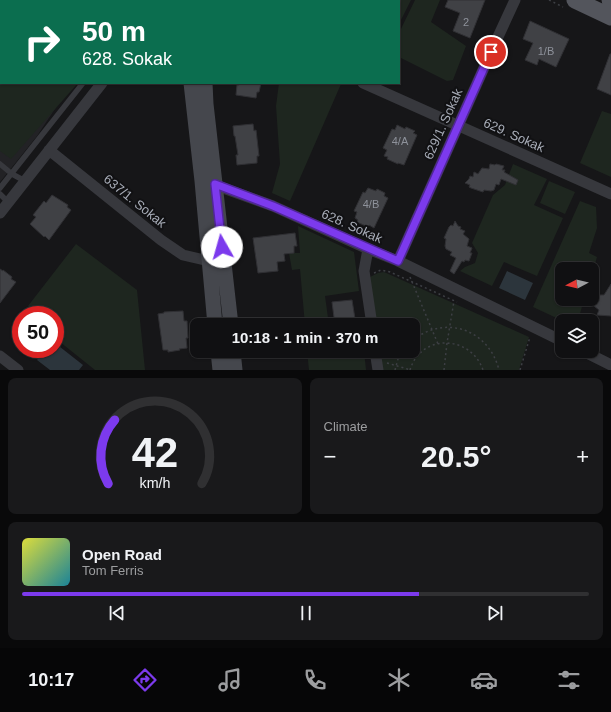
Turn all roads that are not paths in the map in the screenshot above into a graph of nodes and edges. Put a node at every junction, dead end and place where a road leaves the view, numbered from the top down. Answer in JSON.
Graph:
{"nodes":[{"id":1,"x":515,"y":0,"type":"edge"},
{"id":2,"x":575,"y":0,"type":"edge"},
{"id":3,"x":611,"y":17,"type":"edge"},
{"id":4,"x":82,"y":84,"type":"edge"},
{"id":5,"x":101,"y":84,"type":"edge"},
{"id":6,"x":191,"y":84,"type":"edge"},
{"id":7,"x":206,"y":84,"type":"edge"},
{"id":8,"x":365,"y":84,"type":"edge"},
{"id":9,"x":458,"y":125,"type":"junction"},
{"id":10,"x":49,"y":150,"type":"junction"},
{"id":11,"x":0,"y":164,"type":"edge"},
{"id":12,"x":12,"y":174,"type":"junction"},
{"id":13,"x":25,"y":181,"type":"junction"},
{"id":14,"x":215,"y":184,"type":"junction"},
{"id":15,"x":0,"y":188,"type":"edge"},
{"id":16,"x":0,"y":194,"type":"edge"},
{"id":17,"x":611,"y":194,"type":"edge"},
{"id":18,"x":8,"y":202,"type":"junction"},
{"id":19,"x":0,"y":213,"type":"edge"},
{"id":20,"x":368,"y":249,"type":"junction"},
{"id":21,"x":209,"y":261,"type":"junction"},
{"id":22,"x":402,"y":263,"type":"junction"},
{"id":23,"x":214,"y":318,"type":"edge"},
{"id":24,"x":230,"y":318,"type":"edge"},
{"id":25,"x":371,"y":318,"type":"edge"},
{"id":26,"x":555,"y":338,"type":"edge"},
{"id":27,"x":0,"y":356,"type":"edge"},
{"id":28,"x":219,"y":358,"type":"edge"},
{"id":29,"x":234,"y":358,"type":"edge"},
{"id":30,"x":597,"y":358,"type":"edge"},
{"id":31,"x":611,"y":365,"type":"edge"},
{"id":32,"x":18,"y":370,"type":"edge"},
{"id":33,"x":220,"y":370,"type":"edge"},
{"id":34,"x":235,"y":370,"type":"edge"}],
"edges":[{"from":1,"to":9,"type":"street","name":"629/1. Sokak"},
{"from":2,"to":3,"type":"main road"},
{"from":4,"to":12,"type":"lane"},
{"from":5,"to":10,"type":"street"},
{"from":6,"to":21,"type":"main road"},
{"from":7,"to":14,"type":"main road"},
{"from":8,"to":9,"type":"street","name":"629. Sokak"},
{"from":9,"to":17,"type":"street","name":"629. Sokak"},
{"from":9,"to":22,"type":"street","name":"629/1. Sokak"},
{"from":10,"to":13,"type":"street"},
{"from":10,"to":21,"type":"street","name":"637/1. Sokak"},
{"from":11,"to":12,"type":"lane"},
{"from":12,"to":13,"type":"lane"},
{"from":12,"to":15,"type":"lane"},
{"from":13,"to":18,"type":"street"},
{"from":14,"to":20,"type":"street","name":"628. Sokak"},
{"from":14,"to":24,"type":"main road"},
{"from":16,"to":18,"type":"lane"},
{"from":18,"to":19,"type":"street"},
{"from":20,"to":22,"type":"street","name":"628. Sokak"},
{"from":20,"to":25,"type":"street"},
{"from":21,"to":23,"type":"main road"},
{"from":22,"to":26,"type":"street","name":"628. Sokak"},
{"from":27,"to":32,"type":"street"},
{"from":28,"to":33,"type":"main road"},
{"from":29,"to":34,"type":"main road"},
{"from":30,"to":31,"type":"street"}]}
